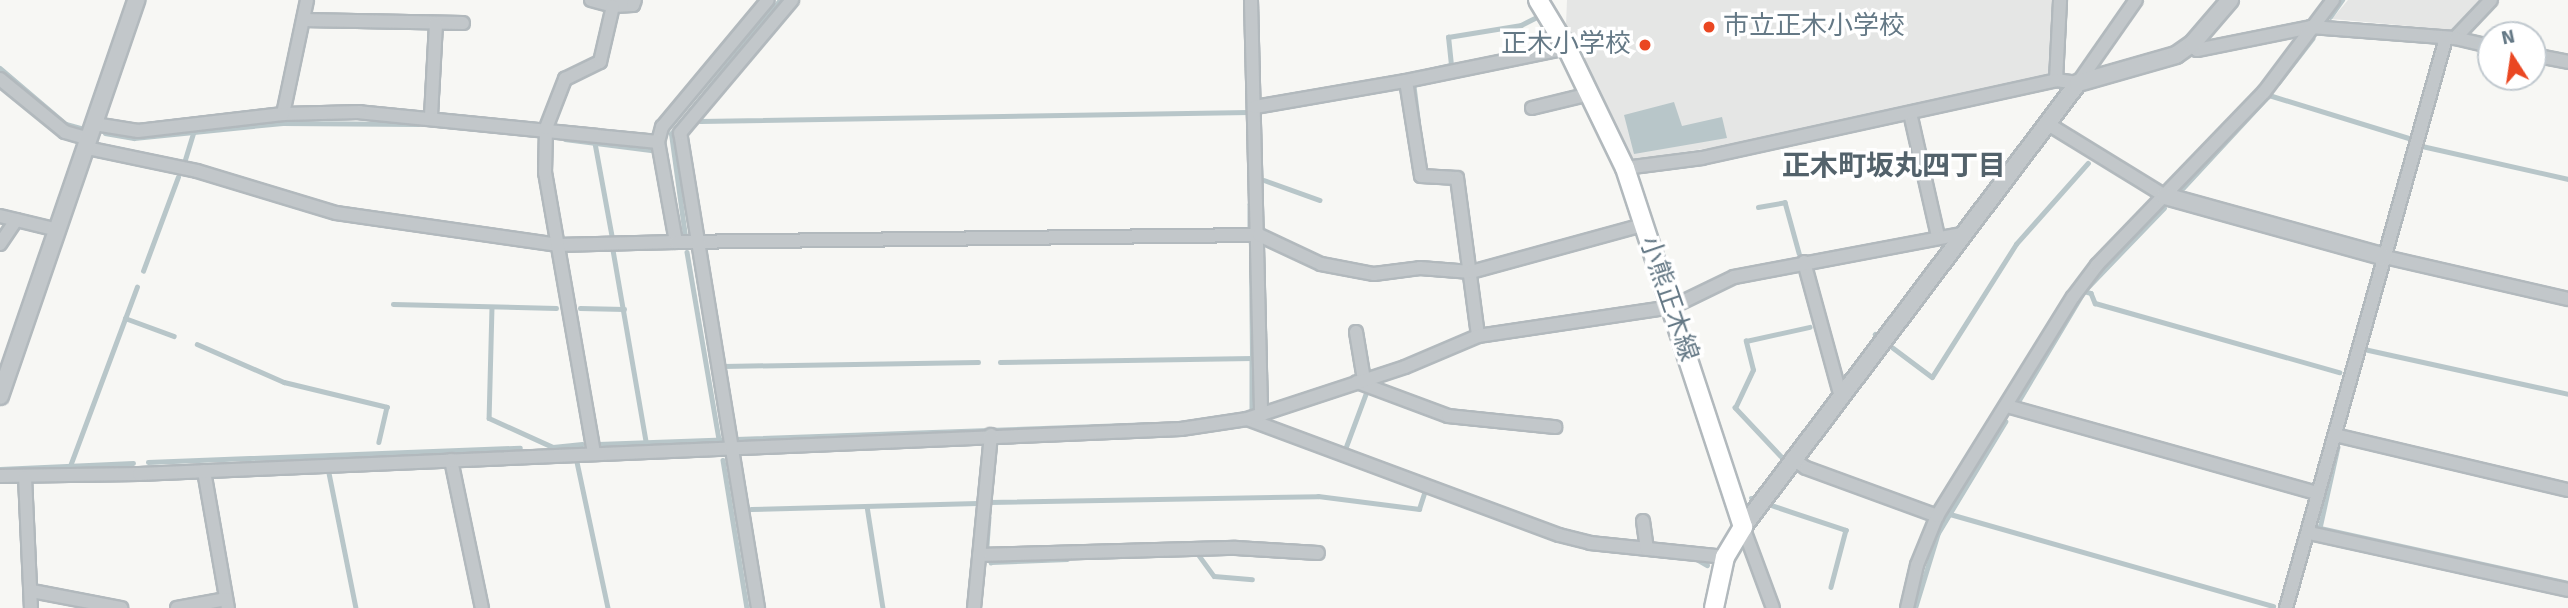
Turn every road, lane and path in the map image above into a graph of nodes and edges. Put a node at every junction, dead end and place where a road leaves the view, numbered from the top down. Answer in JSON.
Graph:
{"nodes":[{"id":1,"x":136,"y":0,"type":"edge"},
{"id":2,"x":307,"y":0,"type":"edge"},
{"id":3,"x":591,"y":0,"type":"edge"},
{"id":4,"x":635,"y":0,"type":"edge"},
{"id":5,"x":768,"y":0,"type":"edge"},
{"id":6,"x":792,"y":0,"type":"edge"},
{"id":7,"x":1251,"y":0,"type":"edge"},
{"id":8,"x":1538,"y":0,"type":"edge"},
{"id":9,"x":2060,"y":0,"type":"edge"},
{"id":10,"x":2136,"y":0,"type":"edge"},
{"id":11,"x":2230,"y":0,"type":"edge"},
{"id":12,"x":2333,"y":0,"type":"edge"},
{"id":13,"x":2491,"y":0,"type":"edge"},
{"id":14,"x":612,"y":6,"type":"junction"},
{"id":15,"x":303,"y":20,"type":"junction"},
{"id":16,"x":436,"y":23,"type":"junction"},
{"id":17,"x":463,"y":23,"type":"dead end"},
{"id":18,"x":2311,"y":27,"type":"junction"},
{"id":19,"x":2451,"y":38,"type":"junction"},
{"id":20,"x":2193,"y":43,"type":"junction"},
{"id":21,"x":2477,"y":43,"type":"edge"},
{"id":22,"x":1567,"y":48,"type":"junction"},
{"id":23,"x":2547,"y":58,"type":"edge"},
{"id":24,"x":2568,"y":62,"type":"edge"},
{"id":25,"x":0,"y":79,"type":"edge"},
{"id":26,"x":2056,"y":79,"type":"junction"},
{"id":27,"x":1406,"y":82,"type":"junction"},
{"id":28,"x":2078,"y":83,"type":"junction"},
{"id":29,"x":1590,"y":94,"type":"junction"},
{"id":30,"x":1255,"y":107,"type":"junction"},
{"id":31,"x":1532,"y":108,"type":"dead end"},
{"id":32,"x":1910,"y":113,"type":"junction"},
{"id":33,"x":283,"y":114,"type":"junction"},
{"id":34,"x":431,"y":116,"type":"junction"},
{"id":35,"x":2048,"y":124,"type":"junction"},
{"id":36,"x":547,"y":128,"type":"junction"},
{"id":37,"x":91,"y":137,"type":"junction"},
{"id":38,"x":658,"y":142,"type":"junction"},
{"id":39,"x":1625,"y":168,"type":"junction"},
{"id":40,"x":2165,"y":196,"type":"junction"},
{"id":41,"x":0,"y":216,"type":"edge"},
{"id":42,"x":16,"y":220,"type":"junction"},
{"id":43,"x":1643,"y":225,"type":"junction"},
{"id":44,"x":58,"y":230,"type":"junction"},
{"id":45,"x":1962,"y":234,"type":"junction"},
{"id":46,"x":1259,"y":235,"type":"junction"},
{"id":47,"x":1938,"y":236,"type":"junction"},
{"id":48,"x":676,"y":242,"type":"junction"},
{"id":49,"x":696,"y":243,"type":"junction"},
{"id":50,"x":0,"y":244,"type":"edge"},
{"id":51,"x":557,"y":245,"type":"junction"},
{"id":52,"x":2385,"y":257,"type":"junction"},
{"id":53,"x":1804,"y":262,"type":"junction"},
{"id":54,"x":1471,"y":272,"type":"junction"},
{"id":55,"x":2568,"y":299,"type":"edge"},
{"id":56,"x":1672,"y":307,"type":"junction"},
{"id":57,"x":1356,"y":332,"type":"dead end"},
{"id":58,"x":1478,"y":336,"type":"junction"},
{"id":59,"x":1360,"y":381,"type":"junction"},
{"id":60,"x":1840,"y":394,"type":"junction"},
{"id":61,"x":0,"y":397,"type":"edge"},
{"id":62,"x":2007,"y":407,"type":"junction"},
{"id":63,"x":1261,"y":415,"type":"junction"},
{"id":64,"x":1247,"y":419,"type":"junction"},
{"id":65,"x":1555,"y":428,"type":"dead end"},
{"id":66,"x":991,"y":435,"type":"junction"},
{"id":67,"x":2335,"y":435,"type":"junction"},
{"id":68,"x":731,"y":447,"type":"junction"},
{"id":69,"x":594,"y":453,"type":"junction"},
{"id":70,"x":1792,"y":458,"type":"junction"},
{"id":71,"x":452,"y":460,"type":"junction"},
{"id":72,"x":204,"y":471,"type":"junction"},
{"id":73,"x":0,"y":475,"type":"edge"},
{"id":74,"x":25,"y":477,"type":"junction"},
{"id":75,"x":2568,"y":490,"type":"edge"},
{"id":76,"x":2317,"y":493,"type":"junction"},
{"id":77,"x":1937,"y":516,"type":"junction"},
{"id":78,"x":1643,"y":521,"type":"dead end"},
{"id":79,"x":1743,"y":527,"type":"junction"},
{"id":80,"x":2309,"y":533,"type":"junction"},
{"id":81,"x":1647,"y":549,"type":"junction"},
{"id":82,"x":1318,"y":553,"type":"dead end"},
{"id":83,"x":979,"y":555,"type":"junction"},
{"id":84,"x":1725,"y":556,"type":"junction"},
{"id":85,"x":2568,"y":590,"type":"edge"},
{"id":86,"x":32,"y":591,"type":"junction"},
{"id":87,"x":227,"y":603,"type":"edge"},
{"id":88,"x":30,"y":608,"type":"edge"},
{"id":89,"x":121,"y":608,"type":"edge"},
{"id":90,"x":177,"y":608,"type":"edge"},
{"id":91,"x":482,"y":608,"type":"edge"},
{"id":92,"x":758,"y":608,"type":"edge"},
{"id":93,"x":974,"y":608,"type":"edge"},
{"id":94,"x":1714,"y":608,"type":"edge"},
{"id":95,"x":1773,"y":608,"type":"edge"},
{"id":96,"x":1907,"y":608,"type":"edge"},
{"id":97,"x":2286,"y":608,"type":"edge"}],
"edges":[{"from":1,"to":37,"type":"street"},
{"from":2,"to":15,"type":"street"},
{"from":3,"to":14,"type":"street"},
{"from":4,"to":14,"type":"street"},
{"from":5,"to":38,"type":"street"},
{"from":6,"to":49,"type":"street"},
{"from":7,"to":30,"type":"street"},
{"from":8,"to":22,"type":"main road","name":"小熊正木線"},
{"from":9,"to":26,"type":"street"},
{"from":10,"to":28,"type":"street"},
{"from":11,"to":20,"type":"street"},
{"from":12,"to":18,"type":"street"},
{"from":13,"to":19,"type":"street"},
{"from":14,"to":36,"type":"street"},
{"from":15,"to":16,"type":"street"},
{"from":15,"to":33,"type":"street"},
{"from":16,"to":17,"type":"street"},
{"from":16,"to":34,"type":"street"},
{"from":18,"to":19,"type":"street"},
{"from":18,"to":20,"type":"street"},
{"from":18,"to":40,"type":"street"},
{"from":19,"to":21,"type":"street"},
{"from":19,"to":52,"type":"street"},
{"from":20,"to":28,"type":"street"},
{"from":22,"to":27,"type":"street"},
{"from":22,"to":29,"type":"main road","name":"小熊正木線"},
{"from":23,"to":24,"type":"street"},
{"from":25,"to":37,"type":"street"},
{"from":26,"to":28,"type":"street"},
{"from":26,"to":32,"type":"street"},
{"from":27,"to":30,"type":"street"},
{"from":27,"to":54,"type":"street"},
{"from":28,"to":35,"type":"street"},
{"from":29,"to":31,"type":"street"},
{"from":29,"to":39,"type":"main road","name":"小熊正木線"},
{"from":30,"to":46,"type":"street"},
{"from":32,"to":39,"type":"street"},
{"from":32,"to":47,"type":"street"},
{"from":33,"to":34,"type":"street"},
{"from":33,"to":37,"type":"street"},
{"from":34,"to":36,"type":"street"},
{"from":35,"to":40,"type":"street"},
{"from":35,"to":45,"type":"street"},
{"from":36,"to":38,"type":"street"},
{"from":36,"to":51,"type":"street"},
{"from":37,"to":44,"type":"street"},
{"from":37,"to":51,"type":"street"},
{"from":38,"to":48,"type":"street"},
{"from":39,"to":43,"type":"main road","name":"小熊正木線"},
{"from":40,"to":52,"type":"street"},
{"from":40,"to":62,"type":"street"},
{"from":41,"to":42,"type":"street"},
{"from":42,"to":44,"type":"street"},
{"from":42,"to":50,"type":"street"},
{"from":43,"to":54,"type":"street"},
{"from":43,"to":56,"type":"main road","name":"小熊正木線"},
{"from":44,"to":61,"type":"street"},
{"from":45,"to":47,"type":"street"},
{"from":45,"to":60,"type":"street"},
{"from":46,"to":49,"type":"street"},
{"from":46,"to":54,"type":"street"},
{"from":46,"to":63,"type":"street"},
{"from":47,"to":53,"type":"street"},
{"from":48,"to":49,"type":"street"},
{"from":48,"to":51,"type":"street"},
{"from":49,"to":68,"type":"street"},
{"from":51,"to":69,"type":"street"},
{"from":52,"to":55,"type":"street"},
{"from":52,"to":67,"type":"street"},
{"from":53,"to":56,"type":"street"},
{"from":53,"to":60,"type":"street"},
{"from":54,"to":58,"type":"street"},
{"from":56,"to":58,"type":"street"},
{"from":56,"to":79,"type":"main road","name":"小熊正木線"},
{"from":57,"to":59,"type":"street"},
{"from":58,"to":59,"type":"street"},
{"from":59,"to":63,"type":"street"},
{"from":59,"to":65,"type":"street"},
{"from":60,"to":70,"type":"street"},
{"from":62,"to":76,"type":"street"},
{"from":62,"to":77,"type":"street"},
{"from":63,"to":64,"type":"street"},
{"from":64,"to":66,"type":"street"},
{"from":64,"to":81,"type":"street"},
{"from":66,"to":68,"type":"street"},
{"from":66,"to":83,"type":"street"},
{"from":67,"to":75,"type":"street"},
{"from":67,"to":76,"type":"street"},
{"from":68,"to":69,"type":"street"},
{"from":68,"to":92,"type":"street"},
{"from":69,"to":71,"type":"street"},
{"from":70,"to":77,"type":"street"},
{"from":70,"to":79,"type":"street"},
{"from":71,"to":72,"type":"street"},
{"from":71,"to":91,"type":"street"},
{"from":72,"to":74,"type":"street"},
{"from":72,"to":87,"type":"street"},
{"from":73,"to":74,"type":"street"},
{"from":74,"to":86,"type":"street"},
{"from":76,"to":80,"type":"street"},
{"from":77,"to":96,"type":"street"},
{"from":78,"to":81,"type":"street"},
{"from":79,"to":84,"type":"main road"},
{"from":79,"to":95,"type":"street"},
{"from":80,"to":85,"type":"street"},
{"from":80,"to":97,"type":"street"},
{"from":81,"to":84,"type":"street"},
{"from":82,"to":83,"type":"street"},
{"from":83,"to":93,"type":"street"},
{"from":84,"to":94,"type":"main road"},
{"from":86,"to":88,"type":"street"},
{"from":86,"to":89,"type":"street"},
{"from":87,"to":90,"type":"street"}]}
